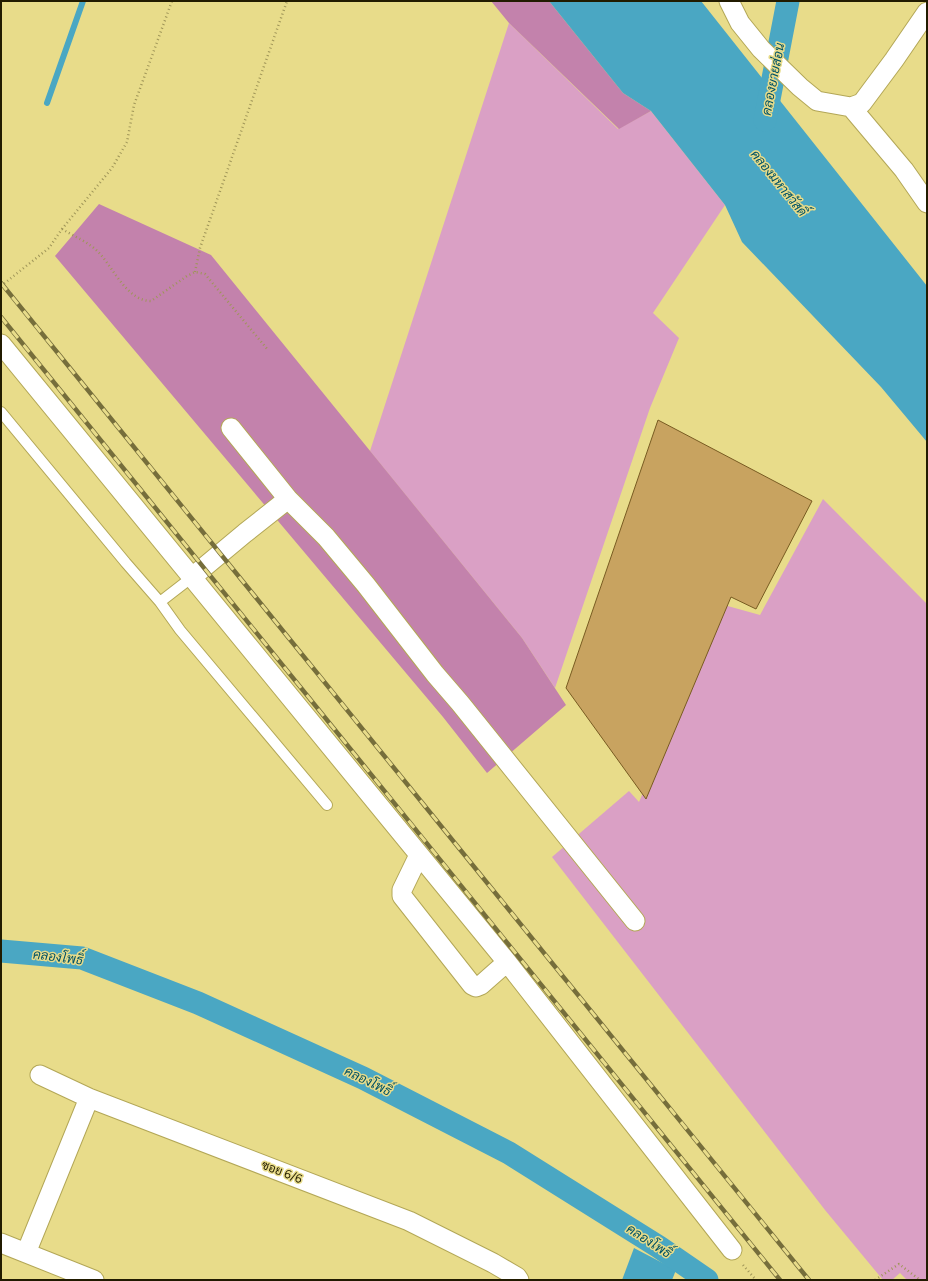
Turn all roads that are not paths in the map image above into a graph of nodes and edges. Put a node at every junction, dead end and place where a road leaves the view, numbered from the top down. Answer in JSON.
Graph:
{"nodes":[{"id":1,"x":729,"y":1,"type":"edge"},
{"id":2,"x":927,"y":12,"type":"edge"},
{"id":3,"x":851,"y":107,"type":"junction"},
{"id":4,"x":927,"y":203,"type":"edge"},
{"id":5,"x":1,"y":344,"type":"edge"},
{"id":6,"x":1,"y":412,"type":"edge"},
{"id":7,"x":231,"y":428,"type":"dead end"},
{"id":8,"x":288,"y":499,"type":"junction"},
{"id":9,"x":191,"y":578,"type":"junction"},
{"id":10,"x":160,"y":602,"type":"junction"},
{"id":11,"x":326,"y":805,"type":"dead end"},
{"id":12,"x":420,"y":855,"type":"junction"},
{"id":13,"x":635,"y":921,"type":"dead end"},
{"id":14,"x":507,"y":962,"type":"junction"},
{"id":15,"x":40,"y":1075,"type":"dead end"},
{"id":16,"x":89,"y":1098,"type":"junction"},
{"id":17,"x":1,"y":1243,"type":"edge"},
{"id":18,"x":732,"y":1250,"type":"dead end"},
{"id":19,"x":26,"y":1253,"type":"junction"},
{"id":20,"x":94,"y":1280,"type":"edge"},
{"id":21,"x":519,"y":1280,"type":"edge"}],
"edges":[{"from":1,"to":3,"type":"street"},
{"from":2,"to":3,"type":"street"},
{"from":3,"to":4,"type":"street"},
{"from":5,"to":9,"type":"street"},
{"from":6,"to":10,"type":"lane"},
{"from":7,"to":8,"type":"street"},
{"from":8,"to":9,"type":"street"},
{"from":8,"to":13,"type":"street"},
{"from":9,"to":10,"type":"lane"},
{"from":9,"to":12,"type":"street"},
{"from":10,"to":11,"type":"lane"},
{"from":12,"to":14,"type":"street"},
{"from":12,"to":14,"type":"street"},
{"from":14,"to":18,"type":"street"},
{"from":15,"to":16,"type":"street","name":"ซอย 6/6"},
{"from":16,"to":19,"type":"street"},
{"from":16,"to":21,"type":"street","name":"ซอย 6/6"},
{"from":17,"to":19,"type":"street"},
{"from":19,"to":20,"type":"street"}]}
